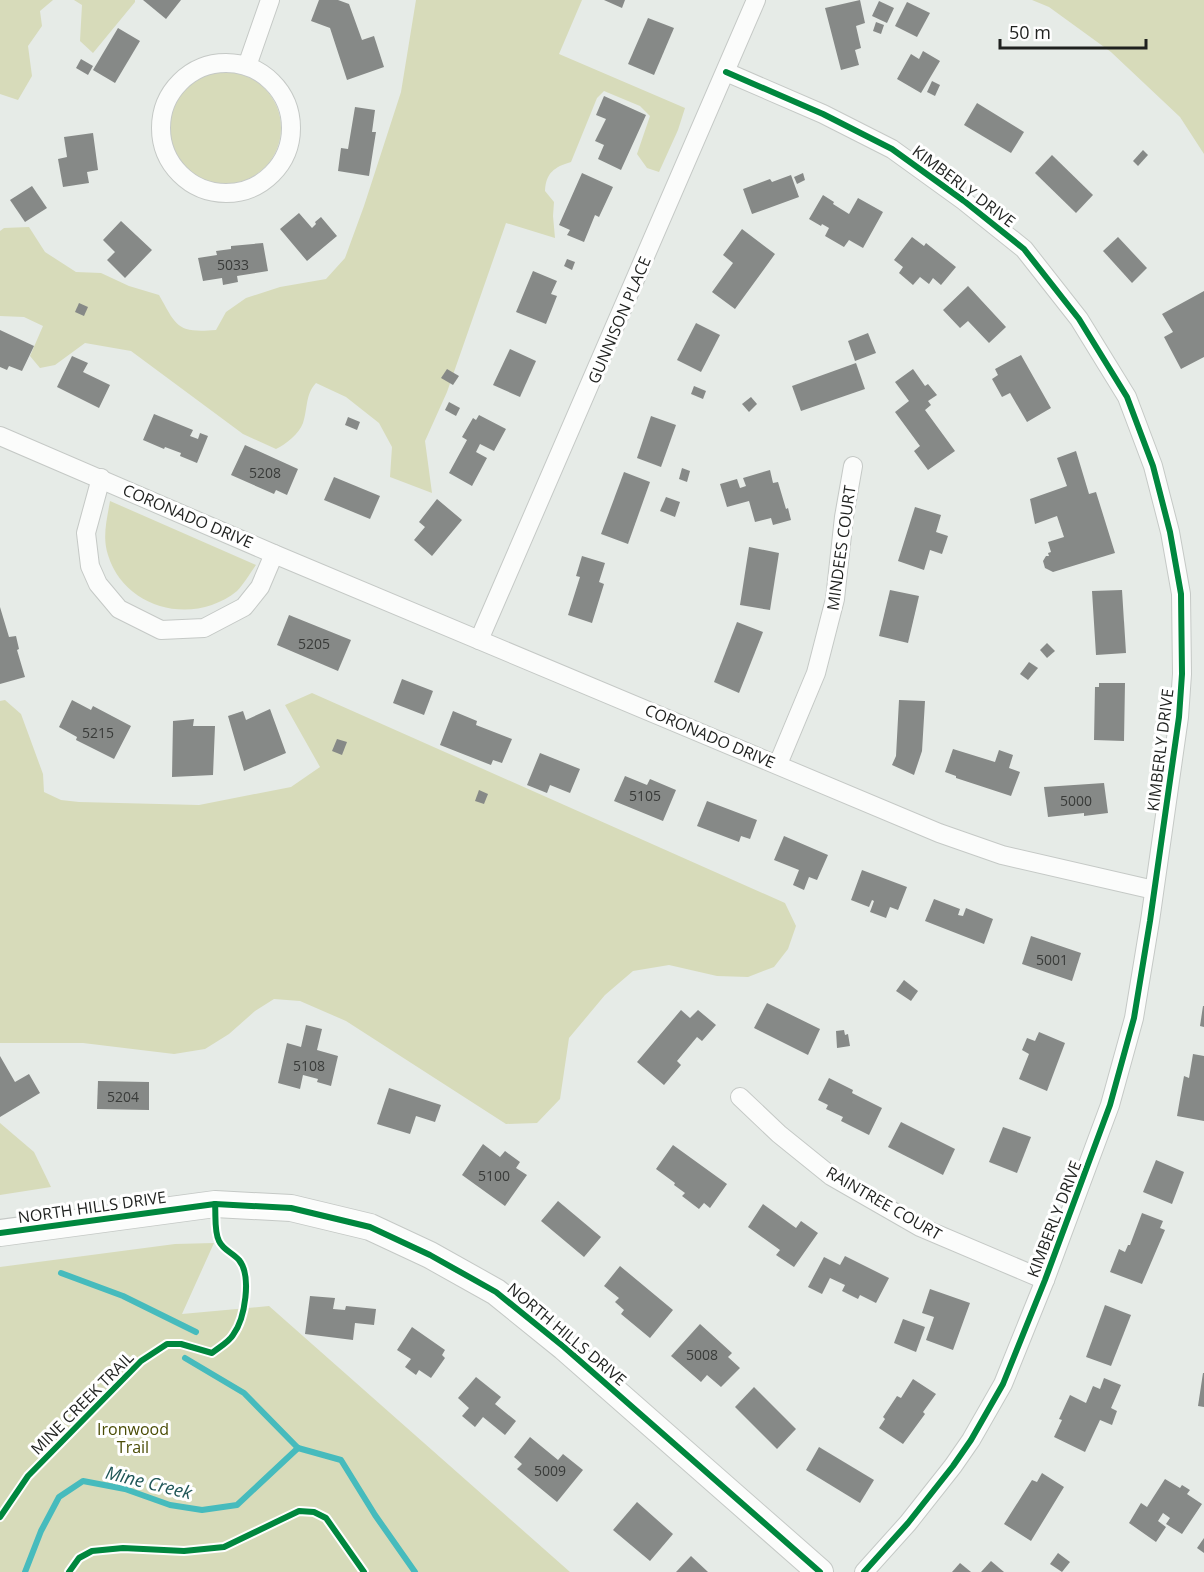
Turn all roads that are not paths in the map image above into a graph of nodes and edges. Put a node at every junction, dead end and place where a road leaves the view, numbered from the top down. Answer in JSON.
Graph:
{"nodes":[{"id":1,"x":270,"y":0,"type":"edge"},
{"id":2,"x":756,"y":0,"type":"edge"},
{"id":3,"x":247,"y":66,"type":"junction"},
{"id":4,"x":726,"y":72,"type":"junction"},
{"id":5,"x":0,"y":436,"type":"edge"},
{"id":6,"x":854,"y":466,"type":"dead end"},
{"id":7,"x":101,"y":478,"type":"junction"},
{"id":8,"x":274,"y":554,"type":"junction"},
{"id":9,"x":480,"y":640,"type":"junction"},
{"id":10,"x":778,"y":764,"type":"junction"},
{"id":11,"x":1154,"y":891,"type":"junction"},
{"id":12,"x":740,"y":1097,"type":"dead end"},
{"id":13,"x":0,"y":1233,"type":"edge"},
{"id":14,"x":1045,"y":1280,"type":"junction"},
{"id":15,"x":820,"y":1572,"type":"edge"},
{"id":16,"x":864,"y":1572,"type":"edge"}],
"edges":[{"from":1,"to":3,"type":"street"},
{"from":2,"to":4,"type":"street","name":"GUNNISON PLACE"},
{"from":3,"to":3,"type":"street"},
{"from":4,"to":9,"type":"street","name":"GUNNISON PLACE"},
{"from":4,"to":11,"type":"street","name":"KIMBERLY DRIVE"},
{"from":5,"to":7,"type":"street","name":"CORONADO DRIVE"},
{"from":6,"to":10,"type":"street","name":"MINDEES COURT"},
{"from":7,"to":8,"type":"street","name":"CORONADO DRIVE"},
{"from":7,"to":8,"type":"street","name":"CORONADO DRIVE"},
{"from":8,"to":9,"type":"street","name":"CORONADO DRIVE"},
{"from":9,"to":10,"type":"street","name":"CORONADO DRIVE"},
{"from":10,"to":11,"type":"street","name":"CORONADO DRIVE"},
{"from":11,"to":14,"type":"street","name":"KIMBERLY DRIVE"},
{"from":12,"to":14,"type":"street","name":"RAINTREE COURT"},
{"from":13,"to":15,"type":"main road","name":"NORTH HILLS DRIVE"},
{"from":14,"to":16,"type":"street","name":"KIMBERLY DRIVE"}]}
